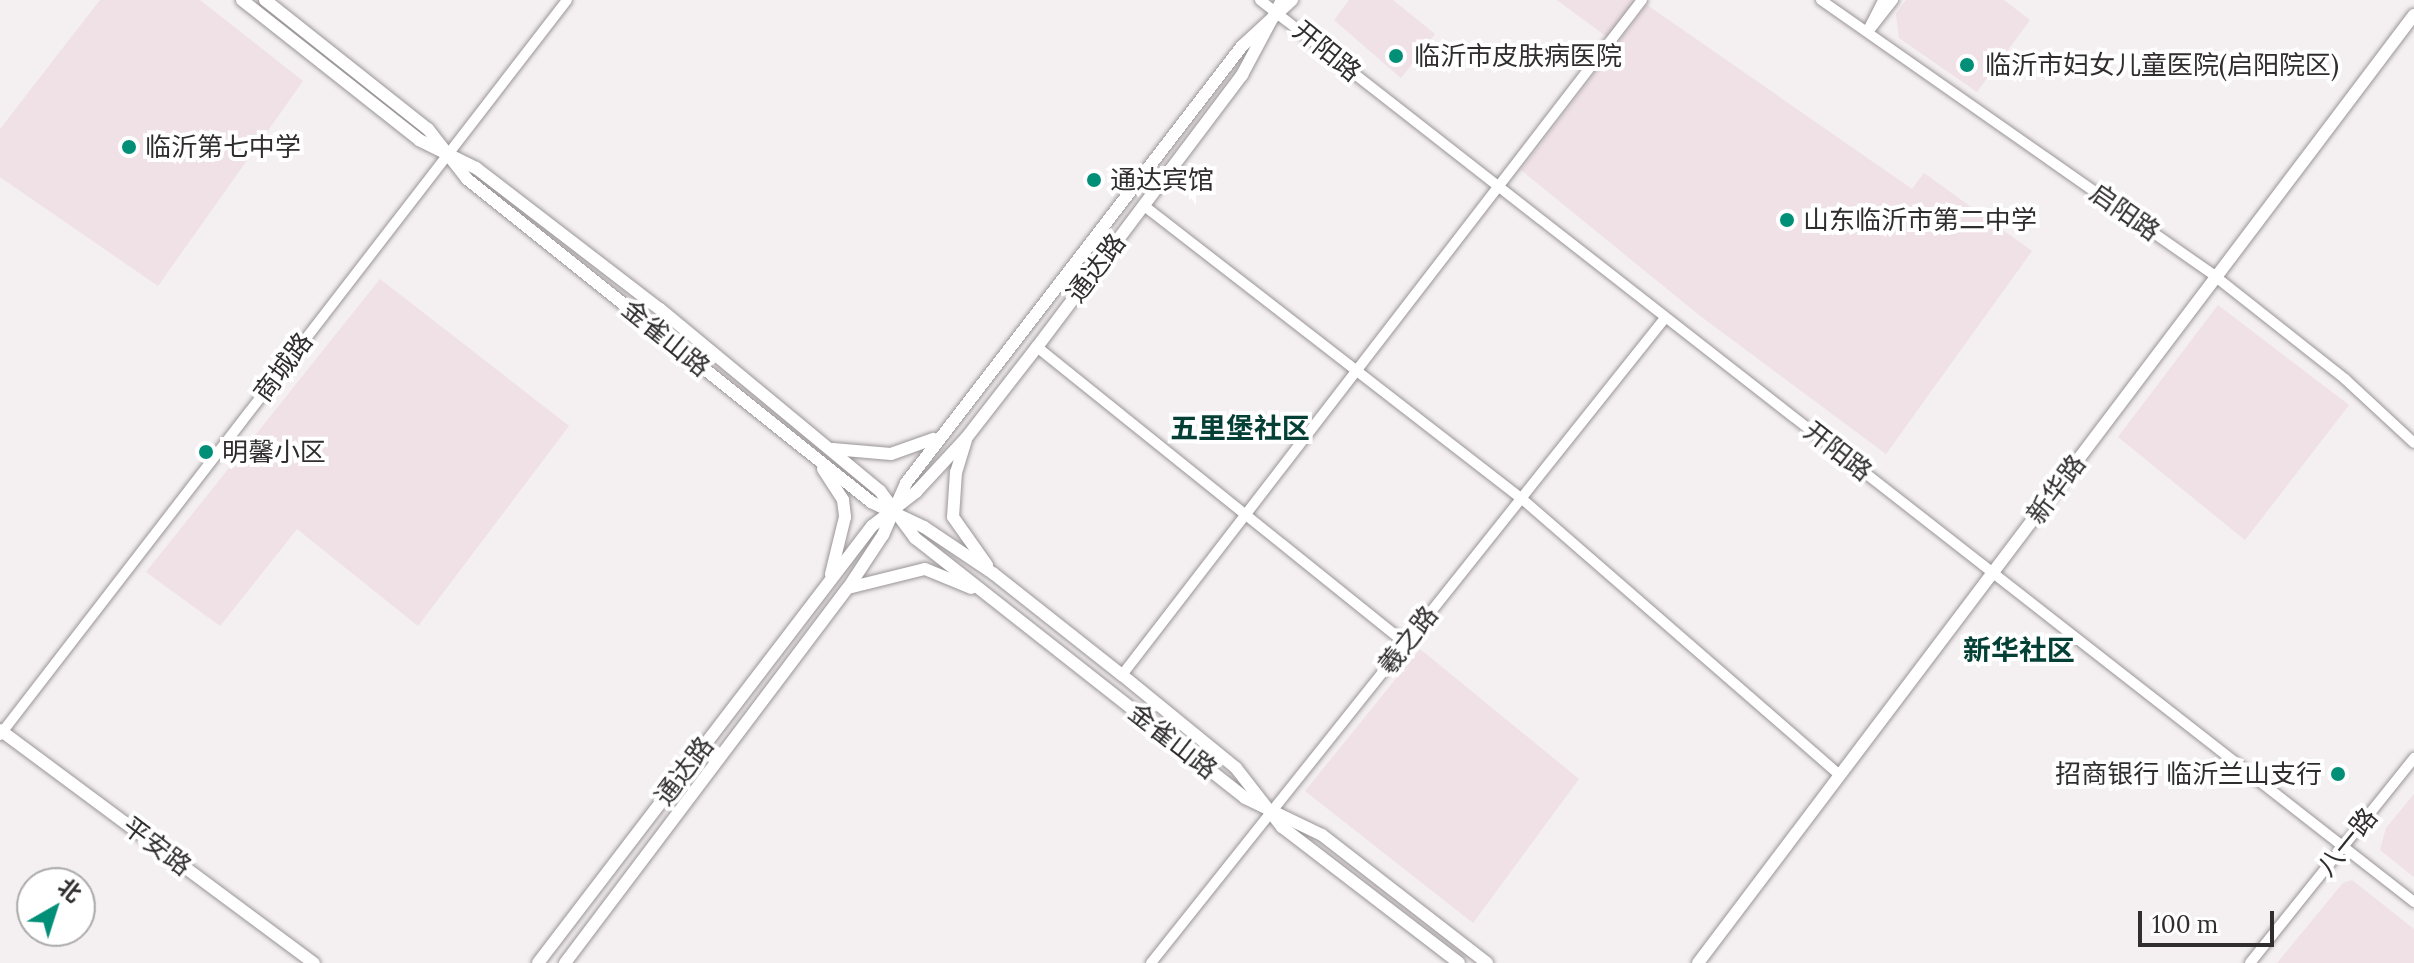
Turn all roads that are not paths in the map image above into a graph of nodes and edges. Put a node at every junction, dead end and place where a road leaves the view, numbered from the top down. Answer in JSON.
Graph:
{"nodes":[{"id":1,"x":242,"y":0,"type":"edge"},
{"id":2,"x":265,"y":0,"type":"edge"},
{"id":3,"x":567,"y":0,"type":"edge"},
{"id":4,"x":1260,"y":0,"type":"edge"},
{"id":5,"x":1292,"y":0,"type":"edge"},
{"id":6,"x":1642,"y":0,"type":"edge"},
{"id":7,"x":1821,"y":0,"type":"edge"},
{"id":8,"x":1883,"y":0,"type":"edge"},
{"id":9,"x":1893,"y":0,"type":"edge"},
{"id":10,"x":1280,"y":5,"type":"edge"},
{"id":11,"x":2414,"y":15,"type":"edge"},
{"id":12,"x":1868,"y":32,"type":"junction"},
{"id":13,"x":447,"y":153,"type":"junction"},
{"id":14,"x":1499,"y":187,"type":"junction"},
{"id":15,"x":1143,"y":205,"type":"junction"},
{"id":16,"x":2216,"y":277,"type":"junction"},
{"id":17,"x":1665,"y":318,"type":"junction"},
{"id":18,"x":1037,"y":347,"type":"junction"},
{"id":19,"x":1357,"y":371,"type":"junction"},
{"id":20,"x":954,"y":421,"type":"junction"},
{"id":21,"x":967,"y":437,"type":"junction"},
{"id":22,"x":2414,"y":443,"type":"edge"},
{"id":23,"x":833,"y":449,"type":"junction"},
{"id":24,"x":811,"y":454,"type":"junction"},
{"id":25,"x":1521,"y":498,"type":"junction"},
{"id":26,"x":895,"y":510,"type":"junction"},
{"id":27,"x":1247,"y":514,"type":"junction"},
{"id":28,"x":1993,"y":571,"type":"junction"},
{"id":29,"x":994,"y":574,"type":"junction"},
{"id":30,"x":828,"y":583,"type":"junction"},
{"id":31,"x":848,"y":588,"type":"junction"},
{"id":32,"x":987,"y":595,"type":"junction"},
{"id":33,"x":1405,"y":643,"type":"junction"},
{"id":34,"x":1122,"y":675,"type":"junction"},
{"id":35,"x":1,"y":732,"type":"edge"},
{"id":36,"x":2414,"y":758,"type":"edge"},
{"id":37,"x":1839,"y":774,"type":"junction"},
{"id":38,"x":1274,"y":812,"type":"junction"},
{"id":39,"x":2345,"y":848,"type":"junction"},
{"id":40,"x":2414,"y":902,"type":"edge"},
{"id":41,"x":314,"y":963,"type":"edge"},
{"id":42,"x":538,"y":963,"type":"edge"},
{"id":43,"x":565,"y":963,"type":"edge"},
{"id":44,"x":1151,"y":963,"type":"edge"},
{"id":45,"x":1459,"y":963,"type":"edge"},
{"id":46,"x":1487,"y":963,"type":"edge"},
{"id":47,"x":1698,"y":963,"type":"edge"},
{"id":48,"x":2250,"y":963,"type":"edge"}],
"edges":[{"from":1,"to":13,"type":"main road","name":"金雀山路"},
{"from":2,"to":13,"type":"main road","name":"金雀山路"},
{"from":3,"to":13,"type":"street","name":"商城路"},
{"from":4,"to":10,"type":"street","name":"开阳路"},
{"from":5,"to":10,"type":"main road","name":"通达路"},
{"from":6,"to":14,"type":"street"},
{"from":7,"to":12,"type":"street","name":"启阳路"},
{"from":8,"to":12,"type":"street"},
{"from":9,"to":12,"type":"street"},
{"from":10,"to":14,"type":"street","name":"开阳路"},
{"from":10,"to":15,"type":"main road","name":"通达路"},
{"from":10,"to":20,"type":"main road","name":"通达路"},
{"from":11,"to":16,"type":"main road","name":"新华路"},
{"from":12,"to":16,"type":"street","name":"启阳路"},
{"from":13,"to":23,"type":"main road","name":"金雀山路"},
{"from":13,"to":24,"type":"main road","name":"金雀山路"},
{"from":13,"to":35,"type":"street","name":"商城路"},
{"from":14,"to":17,"type":"street","name":"开阳路"},
{"from":14,"to":19,"type":"street"},
{"from":15,"to":18,"type":"main road","name":"通达路"},
{"from":15,"to":19,"type":"street"},
{"from":16,"to":22,"type":"street","name":"启阳路"},
{"from":16,"to":28,"type":"main road","name":"新华路"},
{"from":17,"to":25,"type":"street","name":"羲之路"},
{"from":17,"to":28,"type":"street","name":"开阳路"},
{"from":18,"to":21,"type":"main road","name":"通达路"},
{"from":18,"to":27,"type":"street"},
{"from":19,"to":25,"type":"street"},
{"from":19,"to":27,"type":"street"},
{"from":20,"to":23,"type":"main road"},
{"from":20,"to":26,"type":"main road","name":"通达路"},
{"from":21,"to":26,"type":"main road","name":"通达路"},
{"from":21,"to":29,"type":"main road"},
{"from":23,"to":26,"type":"main road","name":"金雀山路"},
{"from":24,"to":26,"type":"main road","name":"金雀山路"},
{"from":24,"to":30,"type":"main road"},
{"from":25,"to":33,"type":"street","name":"羲之路"},
{"from":25,"to":37,"type":"street"},
{"from":26,"to":29,"type":"main road","name":"金雀山路"},
{"from":26,"to":30,"type":"main road","name":"通达路"},
{"from":26,"to":31,"type":"main road","name":"通达路"},
{"from":26,"to":32,"type":"main road","name":"金雀山路"},
{"from":27,"to":33,"type":"street"},
{"from":27,"to":34,"type":"street"},
{"from":28,"to":37,"type":"main road","name":"新华路"},
{"from":28,"to":39,"type":"street","name":"开阳路"},
{"from":29,"to":34,"type":"main road","name":"金雀山路"},
{"from":30,"to":42,"type":"main road","name":"通达路"},
{"from":31,"to":32,"type":"main road"},
{"from":31,"to":43,"type":"main road","name":"通达路"},
{"from":32,"to":38,"type":"main road","name":"金雀山路"},
{"from":33,"to":38,"type":"street","name":"羲之路"},
{"from":34,"to":38,"type":"main road","name":"金雀山路"},
{"from":35,"to":41,"type":"main road","name":"平安路"},
{"from":36,"to":39,"type":"street","name":"八一路"},
{"from":37,"to":47,"type":"main road","name":"新华路"},
{"from":38,"to":44,"type":"street","name":"羲之路"},
{"from":38,"to":45,"type":"main road","name":"金雀山路"},
{"from":38,"to":46,"type":"main road","name":"金雀山路"},
{"from":39,"to":40,"type":"street","name":"开阳路"},
{"from":39,"to":48,"type":"street","name":"八一路"}]}
